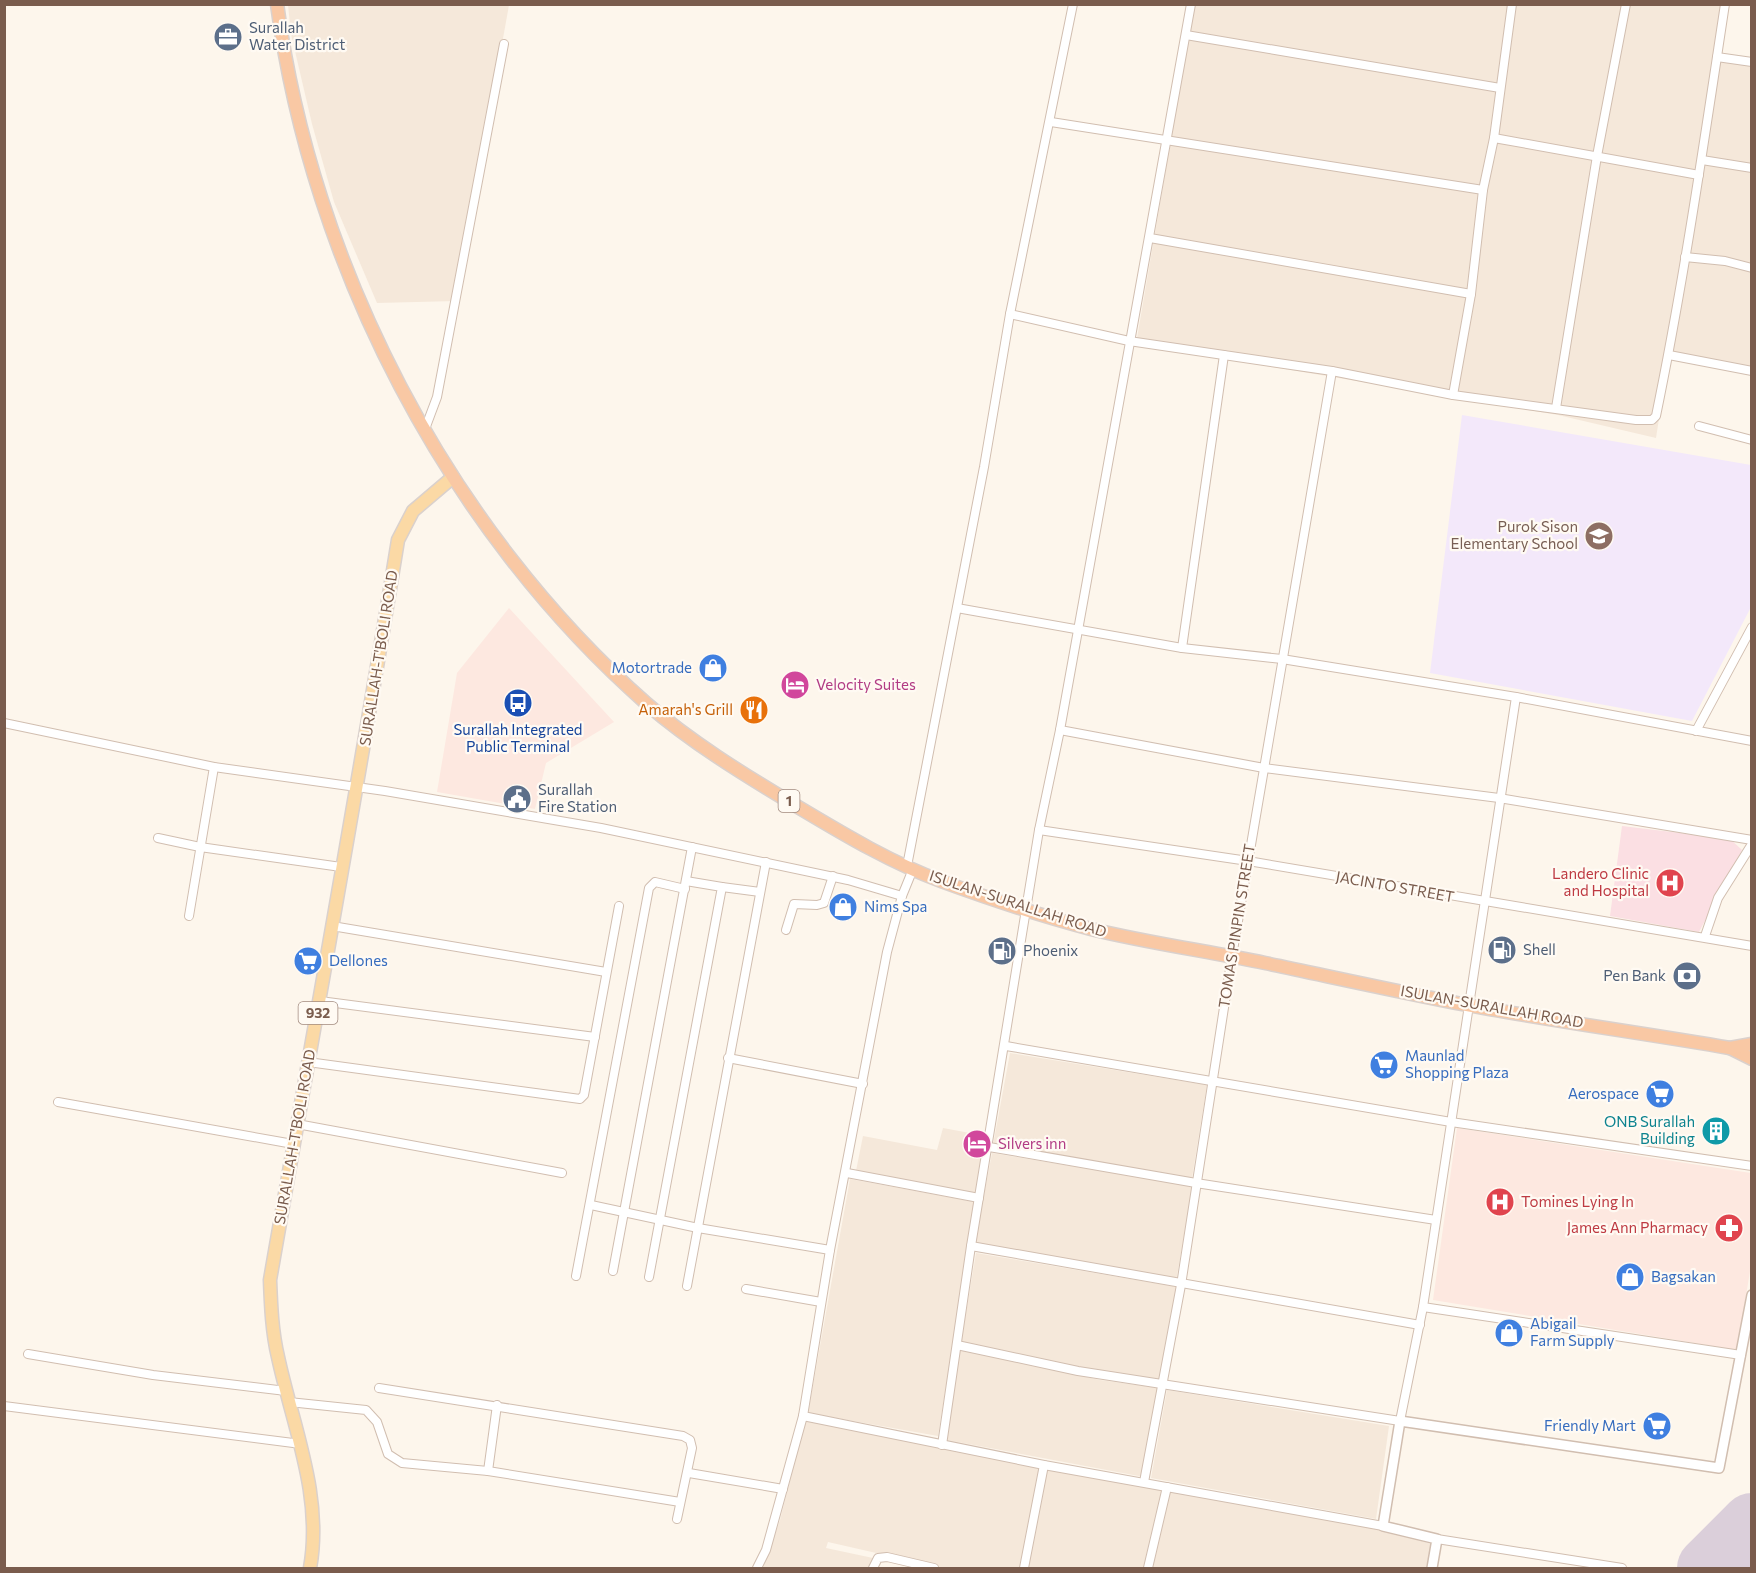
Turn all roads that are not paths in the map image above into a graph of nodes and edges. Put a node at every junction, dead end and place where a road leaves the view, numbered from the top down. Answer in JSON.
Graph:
{"nodes":[{"id":1,"x":277,"y":4,"type":"edge"},
{"id":2,"x":1073,"y":4,"type":"edge"},
{"id":3,"x":1191,"y":4,"type":"edge"},
{"id":4,"x":1512,"y":4,"type":"edge"},
{"id":5,"x":1626,"y":4,"type":"edge"},
{"id":6,"x":1725,"y":4,"type":"edge"},
{"id":7,"x":1186,"y":36,"type":"junction"},
{"id":8,"x":504,"y":44,"type":"dead end"},
{"id":9,"x":1717,"y":57,"type":"junction"},
{"id":10,"x":1752,"y":62,"type":"edge"},
{"id":11,"x":1500,"y":88,"type":"junction"},
{"id":12,"x":1051,"y":122,"type":"junction"},
{"id":13,"x":1494,"y":138,"type":"junction"},
{"id":14,"x":1168,"y":139,"type":"junction"},
{"id":15,"x":1597,"y":156,"type":"junction"},
{"id":16,"x":1702,"y":160,"type":"junction"},
{"id":17,"x":1752,"y":168,"type":"edge"},
{"id":18,"x":1699,"y":175,"type":"junction"},
{"id":19,"x":1483,"y":190,"type":"junction"},
{"id":20,"x":1150,"y":238,"type":"junction"},
{"id":21,"x":1685,"y":257,"type":"junction"},
{"id":22,"x":1752,"y":268,"type":"edge"},
{"id":23,"x":1471,"y":294,"type":"junction"},
{"id":24,"x":1010,"y":314,"type":"junction"},
{"id":25,"x":1130,"y":341,"type":"junction"},
{"id":26,"x":1224,"y":355,"type":"junction"},
{"id":27,"x":1669,"y":355,"type":"junction"},
{"id":28,"x":1752,"y":370,"type":"edge"},
{"id":29,"x":1332,"y":371,"type":"junction"},
{"id":30,"x":1453,"y":395,"type":"junction"},
{"id":31,"x":1556,"y":408,"type":"junction"},
{"id":32,"x":1699,"y":426,"type":"dead end"},
{"id":33,"x":425,"y":429,"type":"junction"},
{"id":34,"x":1752,"y":440,"type":"edge"},
{"id":35,"x":453,"y":477,"type":"junction"},
{"id":36,"x":957,"y":608,"type":"junction"},
{"id":37,"x":1752,"y":627,"type":"edge"},
{"id":38,"x":1078,"y":631,"type":"junction"},
{"id":39,"x":1182,"y":648,"type":"junction"},
{"id":40,"x":1282,"y":659,"type":"junction"},
{"id":41,"x":1516,"y":697,"type":"junction"},
{"id":42,"x":4,"y":723,"type":"edge"},
{"id":43,"x":1060,"y":730,"type":"junction"},
{"id":44,"x":1696,"y":731,"type":"junction"},
{"id":45,"x":1752,"y":741,"type":"edge"},
{"id":46,"x":214,"y":767,"type":"junction"},
{"id":47,"x":1264,"y":768,"type":"junction"},
{"id":48,"x":358,"y":788,"type":"junction"},
{"id":49,"x":1499,"y":798,"type":"junction"},
{"id":50,"x":1039,"y":830,"type":"junction"},
{"id":51,"x":158,"y":838,"type":"dead end"},
{"id":52,"x":1752,"y":840,"type":"edge"},
{"id":53,"x":1752,"y":844,"type":"edge"},
{"id":54,"x":200,"y":847,"type":"junction"},
{"id":55,"x":692,"y":847,"type":"junction"},
{"id":56,"x":1248,"y":861,"type":"junction"},
{"id":57,"x":766,"y":862,"type":"junction"},
{"id":58,"x":341,"y":867,"type":"junction"},
{"id":59,"x":910,"y":868,"type":"junction"},
{"id":60,"x":833,"y":876,"type":"junction"},
{"id":61,"x":686,"y":885,"type":"junction"},
{"id":62,"x":723,"y":887,"type":"junction"},
{"id":63,"x":760,"y":892,"type":"junction"},
{"id":64,"x":902,"y":896,"type":"junction"},
{"id":65,"x":1485,"y":903,"type":"junction"},
{"id":66,"x":619,"y":906,"type":"dead end"},
{"id":67,"x":1027,"y":910,"type":"junction"},
{"id":68,"x":189,"y":916,"type":"dead end"},
{"id":69,"x":332,"y":926,"type":"junction"},
{"id":70,"x":786,"y":930,"type":"dead end"},
{"id":71,"x":1705,"y":936,"type":"junction"},
{"id":72,"x":1752,"y":946,"type":"edge"},
{"id":73,"x":1232,"y":956,"type":"junction"},
{"id":74,"x":606,"y":972,"type":"junction"},
{"id":75,"x":320,"y":1001,"type":"junction"},
{"id":76,"x":1469,"y":1005,"type":"junction"},
{"id":77,"x":595,"y":1037,"type":"junction"},
{"id":78,"x":1752,"y":1044,"type":"edge"},
{"id":79,"x":1006,"y":1046,"type":"junction"},
{"id":80,"x":1730,"y":1048,"type":"junction"},
{"id":81,"x":728,"y":1058,"type":"junction"},
{"id":82,"x":1752,"y":1059,"type":"edge"},
{"id":83,"x":308,"y":1062,"type":"junction"},
{"id":84,"x":1214,"y":1082,"type":"junction"},
{"id":85,"x":863,"y":1084,"type":"junction"},
{"id":86,"x":58,"y":1102,"type":"dead end"},
{"id":87,"x":1451,"y":1122,"type":"junction"},
{"id":88,"x":297,"y":1124,"type":"junction"},
{"id":89,"x":293,"y":1144,"type":"junction"},
{"id":90,"x":989,"y":1147,"type":"junction"},
{"id":91,"x":1752,"y":1166,"type":"edge"},
{"id":92,"x":562,"y":1173,"type":"dead end"},
{"id":93,"x":847,"y":1173,"type":"junction"},
{"id":94,"x":1196,"y":1183,"type":"junction"},
{"id":95,"x":979,"y":1198,"type":"junction"},
{"id":96,"x":591,"y":1205,"type":"junction"},
{"id":97,"x":626,"y":1214,"type":"junction"},
{"id":98,"x":1436,"y":1220,"type":"junction"},
{"id":99,"x":660,"y":1221,"type":"junction"},
{"id":100,"x":698,"y":1228,"type":"junction"},
{"id":101,"x":971,"y":1246,"type":"junction"},
{"id":102,"x":830,"y":1250,"type":"junction"},
{"id":103,"x":613,"y":1271,"type":"dead end"},
{"id":104,"x":576,"y":1276,"type":"dead end"},
{"id":105,"x":649,"y":1277,"type":"dead end"},
{"id":106,"x":1181,"y":1285,"type":"junction"},
{"id":107,"x":687,"y":1286,"type":"dead end"},
{"id":108,"x":746,"y":1289,"type":"dead end"},
{"id":109,"x":1752,"y":1295,"type":"edge"},
{"id":110,"x":821,"y":1302,"type":"junction"},
{"id":111,"x":1423,"y":1307,"type":"junction"},
{"id":112,"x":1749,"y":1324,"type":"edge"},
{"id":113,"x":1420,"y":1325,"type":"junction"},
{"id":114,"x":957,"y":1345,"type":"junction"},
{"id":115,"x":28,"y":1354,"type":"dead end"},
{"id":116,"x":1742,"y":1355,"type":"junction"},
{"id":117,"x":1162,"y":1385,"type":"junction"},
{"id":118,"x":379,"y":1388,"type":"dead end"},
{"id":119,"x":287,"y":1396,"type":"junction"},
{"id":120,"x":497,"y":1405,"type":"junction"},
{"id":121,"x":4,"y":1406,"type":"edge"},
{"id":122,"x":803,"y":1416,"type":"junction"},
{"id":123,"x":1400,"y":1420,"type":"junction"},
{"id":124,"x":301,"y":1444,"type":"junction"},
{"id":125,"x":942,"y":1445,"type":"junction"},
{"id":126,"x":1044,"y":1465,"type":"junction"},
{"id":127,"x":488,"y":1471,"type":"junction"},
{"id":128,"x":689,"y":1473,"type":"junction"},
{"id":129,"x":1144,"y":1482,"type":"junction"},
{"id":130,"x":1167,"y":1487,"type":"junction"},
{"id":131,"x":783,"y":1489,"type":"junction"},
{"id":132,"x":680,"y":1502,"type":"junction"},
{"id":133,"x":677,"y":1519,"type":"dead end"},
{"id":134,"x":1383,"y":1526,"type":"junction"},
{"id":135,"x":1437,"y":1539,"type":"junction"},
{"id":136,"x":310,"y":1569,"type":"edge"},
{"id":137,"x":757,"y":1569,"type":"edge"},
{"id":138,"x":873,"y":1569,"type":"edge"},
{"id":139,"x":934,"y":1569,"type":"edge"},
{"id":140,"x":1024,"y":1569,"type":"edge"},
{"id":141,"x":1148,"y":1569,"type":"edge"},
{"id":142,"x":1432,"y":1569,"type":"edge"},
{"id":143,"x":1622,"y":1569,"type":"edge"}],
"edges":[{"from":1,"to":33,"type":"highway","name":"ISULAN-SURALLAH ROAD","number":"1"},
{"from":2,"to":12,"type":"street"},
{"from":3,"to":7,"type":"street"},
{"from":4,"to":11,"type":"street"},
{"from":5,"to":15,"type":"street"},
{"from":6,"to":9,"type":"street"},
{"from":7,"to":11,"type":"street"},
{"from":7,"to":14,"type":"street"},
{"from":8,"to":33,"type":"street"},
{"from":9,"to":10,"type":"street"},
{"from":9,"to":16,"type":"street"},
{"from":11,"to":13,"type":"street"},
{"from":12,"to":14,"type":"street"},
{"from":12,"to":24,"type":"street"},
{"from":13,"to":15,"type":"street"},
{"from":13,"to":19,"type":"street"},
{"from":14,"to":19,"type":"street"},
{"from":14,"to":20,"type":"street"},
{"from":15,"to":18,"type":"street"},
{"from":15,"to":31,"type":"street"},
{"from":16,"to":17,"type":"street"},
{"from":16,"to":18,"type":"street"},
{"from":18,"to":21,"type":"street"},
{"from":19,"to":23,"type":"street"},
{"from":20,"to":23,"type":"street"},
{"from":20,"to":25,"type":"street"},
{"from":21,"to":22,"type":"street"},
{"from":21,"to":27,"type":"street"},
{"from":23,"to":30,"type":"street"},
{"from":24,"to":25,"type":"street"},
{"from":24,"to":36,"type":"street"},
{"from":25,"to":26,"type":"street"},
{"from":25,"to":38,"type":"street"},
{"from":26,"to":29,"type":"street"},
{"from":26,"to":39,"type":"street"},
{"from":27,"to":28,"type":"street"},
{"from":27,"to":31,"type":"street"},
{"from":29,"to":30,"type":"street"},
{"from":29,"to":40,"type":"street","name":"TOMAS PINPIN STREET"},
{"from":30,"to":31,"type":"street"},
{"from":32,"to":34,"type":"street"},
{"from":33,"to":35,"type":"highway","name":"ISULAN-SURALLAH ROAD","number":"1"},
{"from":35,"to":48,"type":"main road","name":"SURALLAH-T'BOLI ROAD","number":"932"},
{"from":35,"to":59,"type":"highway","name":"ISULAN-SURALLAH ROAD","number":"1"},
{"from":36,"to":38,"type":"street"},
{"from":36,"to":59,"type":"street"},
{"from":37,"to":44,"type":"street"},
{"from":38,"to":39,"type":"street"},
{"from":38,"to":43,"type":"street"},
{"from":39,"to":40,"type":"street"},
{"from":40,"to":41,"type":"street"},
{"from":40,"to":47,"type":"street","name":"TOMAS PINPIN STREET"},
{"from":41,"to":44,"type":"street"},
{"from":41,"to":49,"type":"street"},
{"from":42,"to":46,"type":"street"},
{"from":43,"to":47,"type":"street"},
{"from":43,"to":50,"type":"street"},
{"from":44,"to":45,"type":"street"},
{"from":46,"to":48,"type":"street"},
{"from":46,"to":54,"type":"street"},
{"from":47,"to":49,"type":"street"},
{"from":47,"to":56,"type":"street","name":"TOMAS PINPIN STREET"},
{"from":48,"to":55,"type":"street"},
{"from":48,"to":58,"type":"main road","name":"SURALLAH-T'BOLI ROAD","number":"932"},
{"from":49,"to":52,"type":"street"},
{"from":49,"to":65,"type":"street"},
{"from":50,"to":56,"type":"street","name":"JACINTO STREET"},
{"from":50,"to":67,"type":"street"},
{"from":51,"to":54,"type":"street"},
{"from":53,"to":71,"type":"street"},
{"from":54,"to":58,"type":"street"},
{"from":54,"to":68,"type":"street"},
{"from":55,"to":57,"type":"street"},
{"from":55,"to":61,"type":"street"},
{"from":56,"to":65,"type":"street","name":"JACINTO STREET"},
{"from":56,"to":73,"type":"street","name":"TOMAS PINPIN STREET"},
{"from":57,"to":60,"type":"street"},
{"from":57,"to":63,"type":"street"},
{"from":58,"to":69,"type":"main road","name":"SURALLAH-T'BOLI ROAD","number":"932"},
{"from":59,"to":64,"type":"street"},
{"from":59,"to":67,"type":"highway","name":"ISULAN-SURALLAH ROAD","number":"1"},
{"from":60,"to":64,"type":"street"},
{"from":60,"to":70,"type":"street"},
{"from":61,"to":62,"type":"street"},
{"from":61,"to":96,"type":"street"},
{"from":61,"to":97,"type":"street"},
{"from":62,"to":63,"type":"street"},
{"from":62,"to":99,"type":"street"},
{"from":63,"to":81,"type":"street"},
{"from":64,"to":85,"type":"street"},
{"from":65,"to":71,"type":"street","name":"JACINTO STREET"},
{"from":65,"to":76,"type":"street"},
{"from":66,"to":74,"type":"street"},
{"from":67,"to":73,"type":"highway","name":"ISULAN-SURALLAH ROAD","number":"1"},
{"from":67,"to":79,"type":"street"},
{"from":69,"to":74,"type":"street"},
{"from":69,"to":75,"type":"main road","name":"SURALLAH-T'BOLI ROAD","number":"932"},
{"from":71,"to":72,"type":"street","name":"JACINTO STREET"},
{"from":73,"to":76,"type":"highway","name":"ISULAN-SURALLAH ROAD","number":"1"},
{"from":73,"to":84,"type":"street","name":"TOMAS PINPIN STREET"},
{"from":74,"to":77,"type":"street"},
{"from":75,"to":77,"type":"street"},
{"from":75,"to":83,"type":"main road","name":"SURALLAH-T'BOLI ROAD","number":"932"},
{"from":76,"to":80,"type":"highway","name":"ISULAN-SURALLAH ROAD","number":"1"},
{"from":76,"to":87,"type":"street"},
{"from":77,"to":83,"type":"street"},
{"from":78,"to":80,"type":"highway","name":"ISULAN-SURALLAH ROAD","number":"1"},
{"from":79,"to":84,"type":"street"},
{"from":79,"to":90,"type":"street"},
{"from":80,"to":82,"type":"highway","name":"ISULAN-SURALLAH ROAD","number":"1"},
{"from":81,"to":85,"type":"street"},
{"from":81,"to":100,"type":"street"},
{"from":83,"to":88,"type":"main road","name":"SURALLAH-T'BOLI ROAD","number":"932"},
{"from":84,"to":87,"type":"street"},
{"from":84,"to":94,"type":"street","name":"TOMAS PINPIN STREET"},
{"from":85,"to":93,"type":"street"},
{"from":86,"to":89,"type":"street"},
{"from":87,"to":91,"type":"street"},
{"from":87,"to":98,"type":"street"},
{"from":88,"to":89,"type":"main road","name":"SURALLAH-T'BOLI ROAD","number":"932"},
{"from":88,"to":92,"type":"street"},
{"from":89,"to":119,"type":"main road","name":"SURALLAH-T'BOLI ROAD","number":"932"},
{"from":90,"to":94,"type":"street"},
{"from":90,"to":95,"type":"street"},
{"from":93,"to":95,"type":"street"},
{"from":93,"to":102,"type":"street"},
{"from":94,"to":98,"type":"street"},
{"from":94,"to":106,"type":"street","name":"TOMAS PINPIN STREET"},
{"from":95,"to":101,"type":"street"},
{"from":96,"to":97,"type":"street"},
{"from":96,"to":104,"type":"street"},
{"from":97,"to":99,"type":"street"},
{"from":97,"to":103,"type":"street"},
{"from":98,"to":111,"type":"street"},
{"from":99,"to":100,"type":"street"},
{"from":99,"to":105,"type":"street"},
{"from":100,"to":102,"type":"street"},
{"from":100,"to":107,"type":"street"},
{"from":101,"to":106,"type":"street"},
{"from":101,"to":114,"type":"street"},
{"from":102,"to":110,"type":"street"},
{"from":106,"to":113,"type":"street"},
{"from":106,"to":117,"type":"street","name":"TOMAS PINPIN STREET"},
{"from":108,"to":110,"type":"street"},
{"from":109,"to":112,"type":"street"},
{"from":110,"to":122,"type":"street"},
{"from":111,"to":113,"type":"street"},
{"from":111,"to":116,"type":"street"},
{"from":112,"to":116,"type":"street"},
{"from":113,"to":123,"type":"street"},
{"from":114,"to":117,"type":"street"},
{"from":114,"to":125,"type":"street"},
{"from":115,"to":119,"type":"street"},
{"from":116,"to":123,"type":"street"},
{"from":117,"to":123,"type":"street"},
{"from":117,"to":129,"type":"street","name":"TOMAS PINPIN STREET"},
{"from":118,"to":120,"type":"street"},
{"from":119,"to":124,"type":"main road","name":"SURALLAH-T'BOLI ROAD","number":"932"},
{"from":119,"to":127,"type":"street"},
{"from":120,"to":127,"type":"street"},
{"from":120,"to":128,"type":"street"},
{"from":121,"to":124,"type":"street"},
{"from":122,"to":125,"type":"street"},
{"from":122,"to":131,"type":"street"},
{"from":123,"to":134,"type":"street"},
{"from":124,"to":136,"type":"main road","name":"SURALLAH-T'BOLI ROAD","number":"932"},
{"from":125,"to":126,"type":"street"},
{"from":126,"to":129,"type":"street"},
{"from":126,"to":140,"type":"street"},
{"from":127,"to":132,"type":"street"},
{"from":128,"to":131,"type":"street"},
{"from":128,"to":132,"type":"street"},
{"from":129,"to":130,"type":"street"},
{"from":130,"to":134,"type":"street"},
{"from":130,"to":141,"type":"street"},
{"from":131,"to":137,"type":"street"},
{"from":132,"to":133,"type":"street"},
{"from":134,"to":135,"type":"street"},
{"from":135,"to":142,"type":"street"},
{"from":135,"to":143,"type":"street"},
{"from":138,"to":139,"type":"street"}]}
